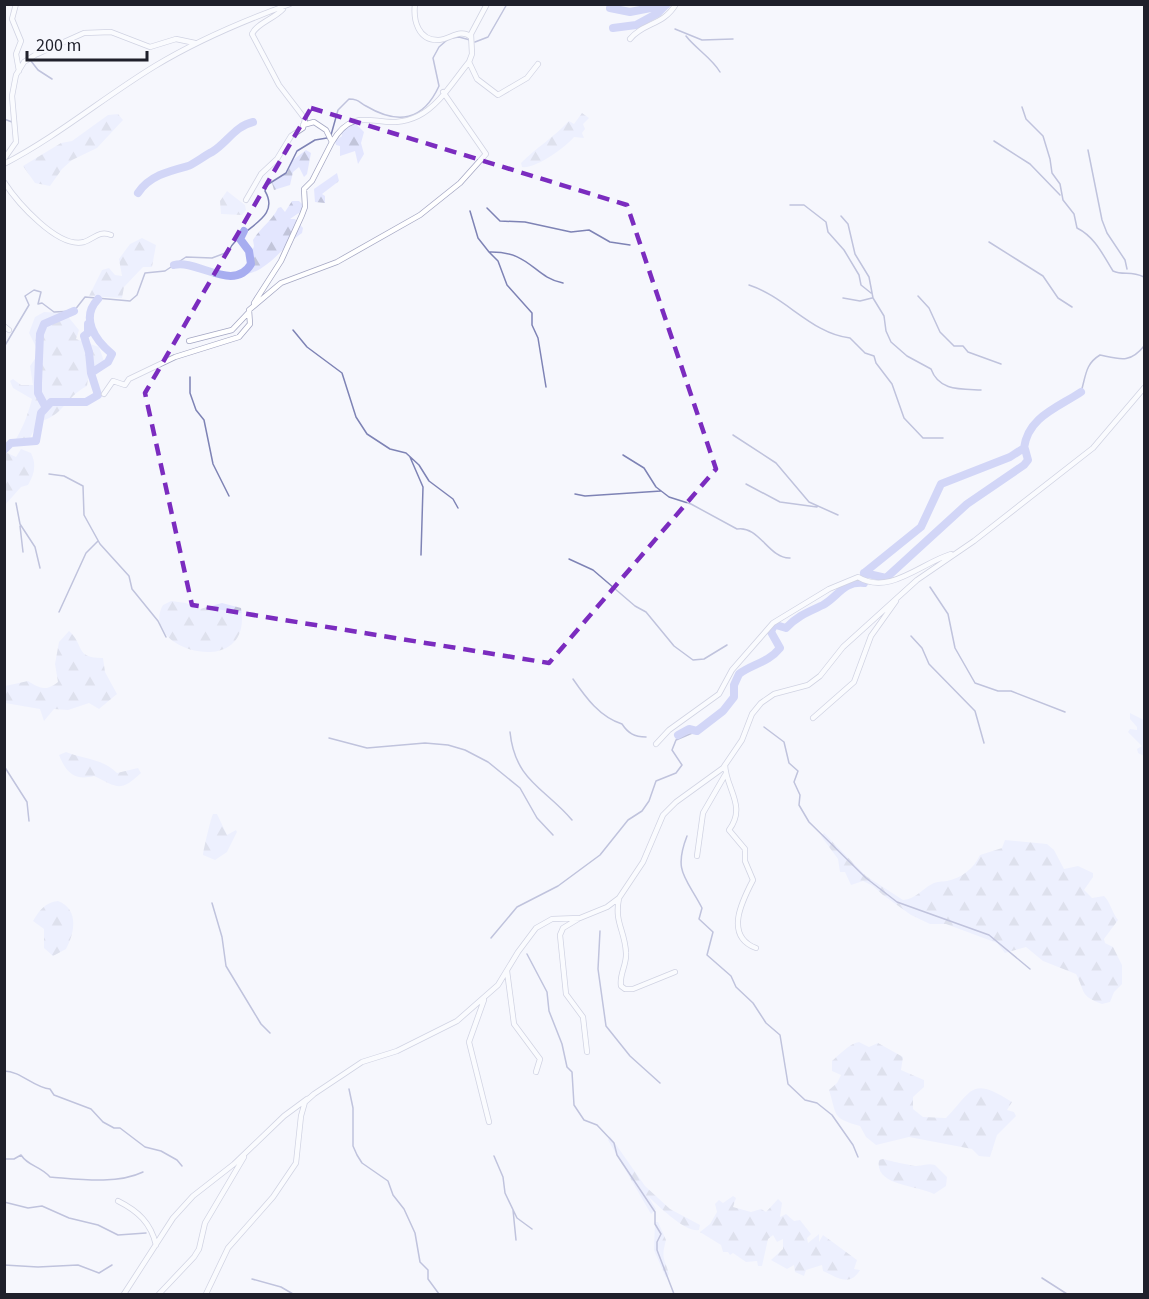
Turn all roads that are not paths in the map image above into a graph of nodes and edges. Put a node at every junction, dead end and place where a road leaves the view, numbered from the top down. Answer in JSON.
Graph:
{"nodes":[{"id":1,"x":16,"y":4,"type":"edge"},
{"id":2,"x":415,"y":4,"type":"edge"},
{"id":3,"x":487,"y":4,"type":"edge"},
{"id":4,"x":676,"y":4,"type":"edge"},
{"id":5,"x":287,"y":5,"type":"edge"},
{"id":6,"x":239,"y":24,"type":"junction"},
{"id":7,"x":255,"y":28,"type":"junction"},
{"id":8,"x":471,"y":37,"type":"junction"},
{"id":9,"x":630,"y":39,"type":"dead end"},
{"id":10,"x":195,"y":43,"type":"junction"},
{"id":11,"x":469,"y":62,"type":"junction"},
{"id":12,"x":538,"y":64,"type":"dead end"},
{"id":13,"x":19,"y":71,"type":"junction"},
{"id":14,"x":443,"y":92,"type":"junction"},
{"id":15,"x":303,"y":125,"type":"junction"},
{"id":16,"x":333,"y":142,"type":"junction"},
{"id":17,"x":4,"y":159,"type":"edge"},
{"id":18,"x":4,"y":164,"type":"edge"},
{"id":19,"x":4,"y":182,"type":"edge"},
{"id":20,"x":246,"y":200,"type":"dead end"},
{"id":21,"x":111,"y":235,"type":"dead end"},
{"id":22,"x":249,"y":311,"type":"junction"},
{"id":23,"x":189,"y":341,"type":"dead end"},
{"id":24,"x":1144,"y":388,"type":"edge"},
{"id":25,"x":104,"y":394,"type":"dead end"},
{"id":26,"x":959,"y":552,"type":"junction"},
{"id":27,"x":901,"y":593,"type":"junction"},
{"id":28,"x":813,"y":718,"type":"dead end"},
{"id":29,"x":656,"y":744,"type":"dead end"},
{"id":30,"x":725,"y":765,"type":"junction"},
{"id":31,"x":725,"y":775,"type":"junction"},
{"id":32,"x":697,"y":856,"type":"dead end"},
{"id":33,"x":620,"y":898,"type":"junction"},
{"id":34,"x":580,"y":918,"type":"junction"},
{"id":35,"x":756,"y":948,"type":"dead end"},
{"id":36,"x":507,"y":971,"type":"junction"},
{"id":37,"x":675,"y":972,"type":"dead end"},
{"id":38,"x":485,"y":997,"type":"junction"},
{"id":39,"x":587,"y":1052,"type":"dead end"},
{"id":40,"x":536,"y":1072,"type":"dead end"},
{"id":41,"x":314,"y":1094,"type":"junction"},
{"id":42,"x":489,"y":1122,"type":"dead end"},
{"id":43,"x":248,"y":1149,"type":"junction"},
{"id":44,"x":118,"y":1201,"type":"dead end"},
{"id":45,"x":156,"y":1245,"type":"junction"},
{"id":46,"x":124,"y":1294,"type":"edge"},
{"id":47,"x":159,"y":1294,"type":"edge"},
{"id":48,"x":206,"y":1294,"type":"edge"}],
"edges":[{"from":1,"to":13,"type":"street"},
{"from":2,"to":8,"type":"street"},
{"from":3,"to":8,"type":"street"},
{"from":4,"to":9,"type":"street"},
{"from":5,"to":6,"type":"street"},
{"from":5,"to":7,"type":"street"},
{"from":6,"to":7,"type":"street"},
{"from":6,"to":10,"type":"street"},
{"from":7,"to":15,"type":"street"},
{"from":8,"to":11,"type":"street"},
{"from":10,"to":13,"type":"street"},
{"from":10,"to":18,"type":"street"},
{"from":11,"to":12,"type":"street"},
{"from":11,"to":14,"type":"street"},
{"from":13,"to":17,"type":"street"},
{"from":14,"to":16,"type":"street"},
{"from":14,"to":22,"type":"street"},
{"from":15,"to":16,"type":"street"},
{"from":15,"to":20,"type":"street"},
{"from":16,"to":22,"type":"street"},
{"from":19,"to":21,"type":"street"},
{"from":22,"to":23,"type":"street"},
{"from":22,"to":25,"type":"street"},
{"from":24,"to":26,"type":"street"},
{"from":26,"to":27,"type":"street"},
{"from":26,"to":29,"type":"street"},
{"from":27,"to":28,"type":"street"},
{"from":27,"to":30,"type":"street"},
{"from":30,"to":31,"type":"street"},
{"from":30,"to":33,"type":"street"},
{"from":31,"to":32,"type":"street"},
{"from":31,"to":35,"type":"street"},
{"from":33,"to":34,"type":"street"},
{"from":33,"to":37,"type":"street"},
{"from":34,"to":36,"type":"street"},
{"from":34,"to":39,"type":"street"},
{"from":36,"to":38,"type":"street"},
{"from":36,"to":40,"type":"street"},
{"from":38,"to":41,"type":"street"},
{"from":38,"to":42,"type":"street"},
{"from":41,"to":43,"type":"street"},
{"from":41,"to":48,"type":"street"},
{"from":43,"to":45,"type":"street"},
{"from":43,"to":47,"type":"street"},
{"from":44,"to":45,"type":"street"},
{"from":45,"to":46,"type":"street"}]}
